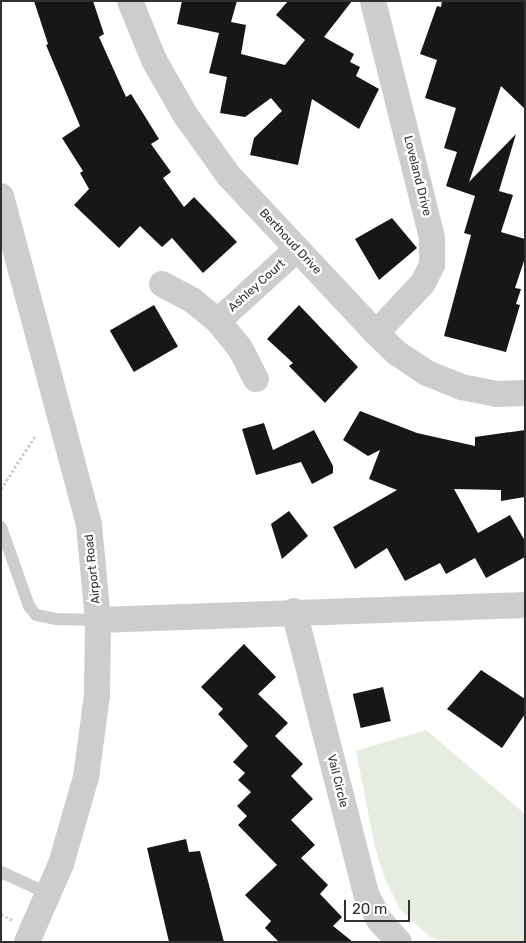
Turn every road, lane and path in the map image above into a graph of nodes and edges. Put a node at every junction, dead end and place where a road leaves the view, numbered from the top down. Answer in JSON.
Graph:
{"nodes":[{"id":1,"x":130,"y":1,"type":"edge"},
{"id":2,"x":373,"y":1,"type":"edge"},
{"id":3,"x":1,"y":196,"type":"edge"},
{"id":4,"x":296,"y":250,"type":"junction"},
{"id":5,"x":162,"y":284,"type":"dead end"},
{"id":6,"x":218,"y":321,"type":"junction"},
{"id":7,"x":376,"y":333,"type":"junction"},
{"id":8,"x":256,"y":379,"type":"dead end"},
{"id":9,"x":525,"y":393,"type":"edge"},
{"id":10,"x":35,"y":436,"type":"dead end"},
{"id":11,"x":1,"y":489,"type":"edge"},
{"id":12,"x":1,"y":527,"type":"edge"},
{"id":13,"x":525,"y":605,"type":"edge"},
{"id":14,"x":294,"y":611,"type":"junction"},
{"id":15,"x":98,"y":620,"type":"junction"},
{"id":16,"x":1,"y":872,"type":"edge"},
{"id":17,"x":49,"y":894,"type":"junction"},
{"id":18,"x":27,"y":942,"type":"edge"},
{"id":19,"x":399,"y":942,"type":"edge"}],
"edges":[{"from":1,"to":4,"type":"street","name":"Berthoud Drive"},
{"from":2,"to":7,"type":"street","name":"Loveland Drive"},
{"from":3,"to":15,"type":"street","name":"Airport Road"},
{"from":4,"to":6,"type":"street","name":"Ashley Court"},
{"from":4,"to":7,"type":"street","name":"Berthoud Drive"},
{"from":5,"to":6,"type":"street","name":"Ashley Court"},
{"from":6,"to":8,"type":"street","name":"Ashley Court"},
{"from":7,"to":9,"type":"street","name":"Berthoud Drive"},
{"from":10,"to":11,"type":"path"},
{"from":12,"to":15,"type":"lane"},
{"from":13,"to":14,"type":"street"},
{"from":14,"to":15,"type":"street"},
{"from":14,"to":19,"type":"street","name":"Vail Circle"},
{"from":15,"to":17,"type":"street","name":"Airport Road"},
{"from":16,"to":17,"type":"lane"},
{"from":17,"to":18,"type":"street","name":"Airport Road"}]}
